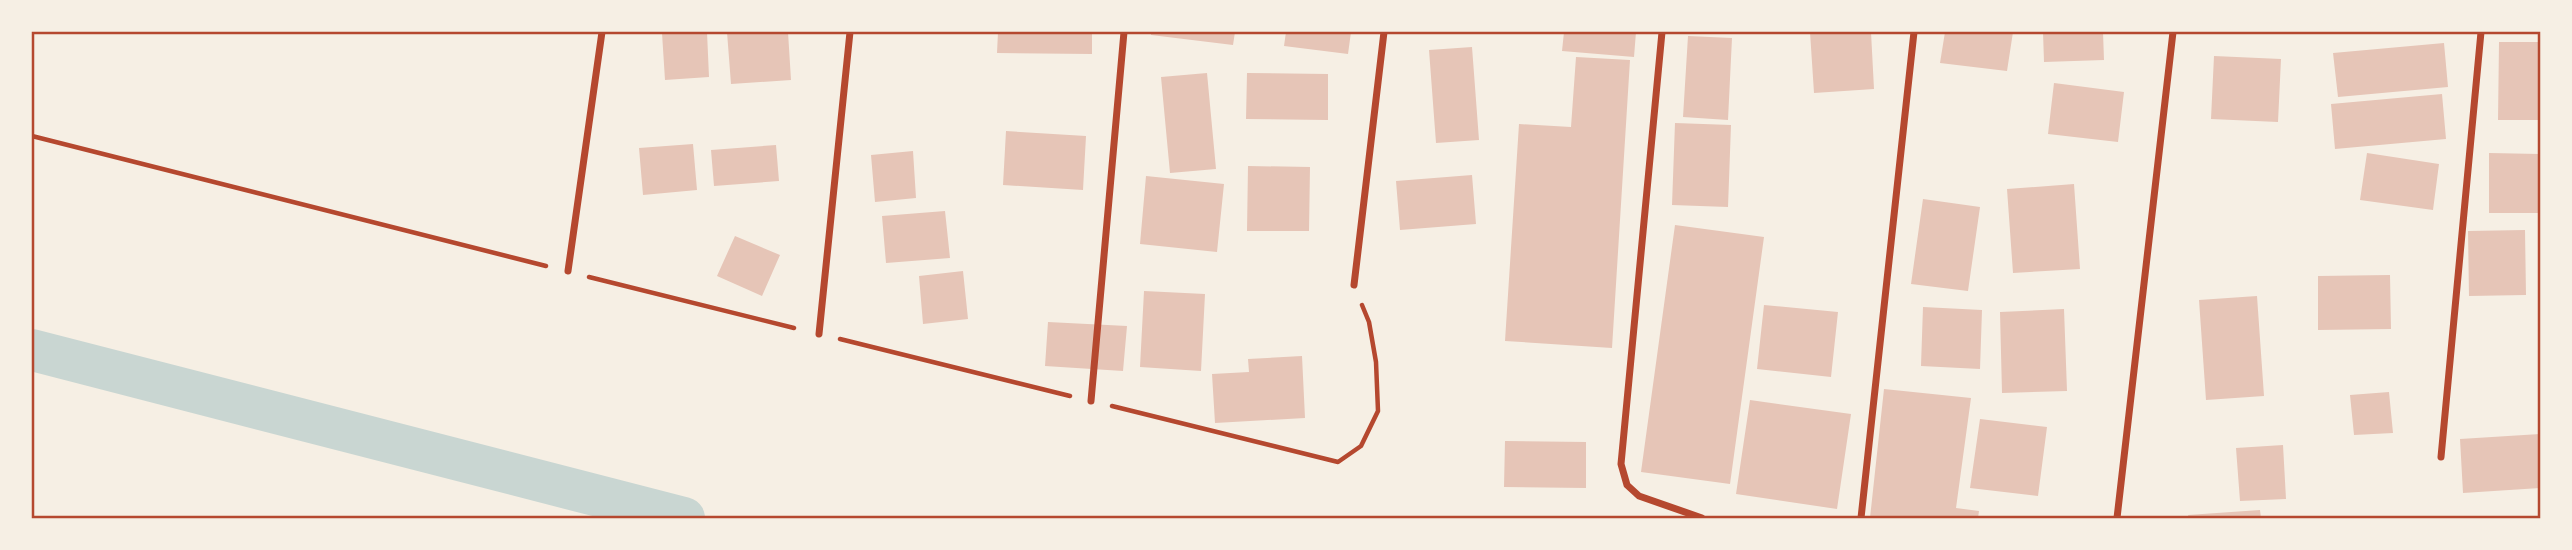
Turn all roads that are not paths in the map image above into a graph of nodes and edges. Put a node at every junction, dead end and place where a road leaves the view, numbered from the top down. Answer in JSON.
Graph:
{"nodes":[{"id":1,"x":603,"y":32,"type":"edge"},
{"id":2,"x":850,"y":32,"type":"edge"},
{"id":3,"x":1124,"y":32,"type":"edge"},
{"id":4,"x":1384,"y":32,"type":"edge"},
{"id":5,"x":1662,"y":32,"type":"edge"},
{"id":6,"x":1914,"y":32,"type":"edge"},
{"id":7,"x":2173,"y":32,"type":"edge"},
{"id":8,"x":2481,"y":32,"type":"edge"},
{"id":9,"x":568,"y":271,"type":"road end"},
{"id":10,"x":1354,"y":285,"type":"road end"},
{"id":11,"x":820,"y":334,"type":"road end"},
{"id":12,"x":1091,"y":401,"type":"road end"},
{"id":13,"x":2441,"y":457,"type":"dead end"},
{"id":14,"x":1702,"y":519,"type":"edge"},
{"id":15,"x":1861,"y":519,"type":"edge"},
{"id":16,"x":2117,"y":519,"type":"edge"}],
"edges":[{"from":1,"to":9,"type":"street"},
{"from":2,"to":11,"type":"street"},
{"from":3,"to":12,"type":"street"},
{"from":4,"to":10,"type":"street"},
{"from":5,"to":14,"type":"street"},
{"from":6,"to":15,"type":"street"},
{"from":7,"to":16,"type":"street"},
{"from":8,"to":13,"type":"street"}]}
